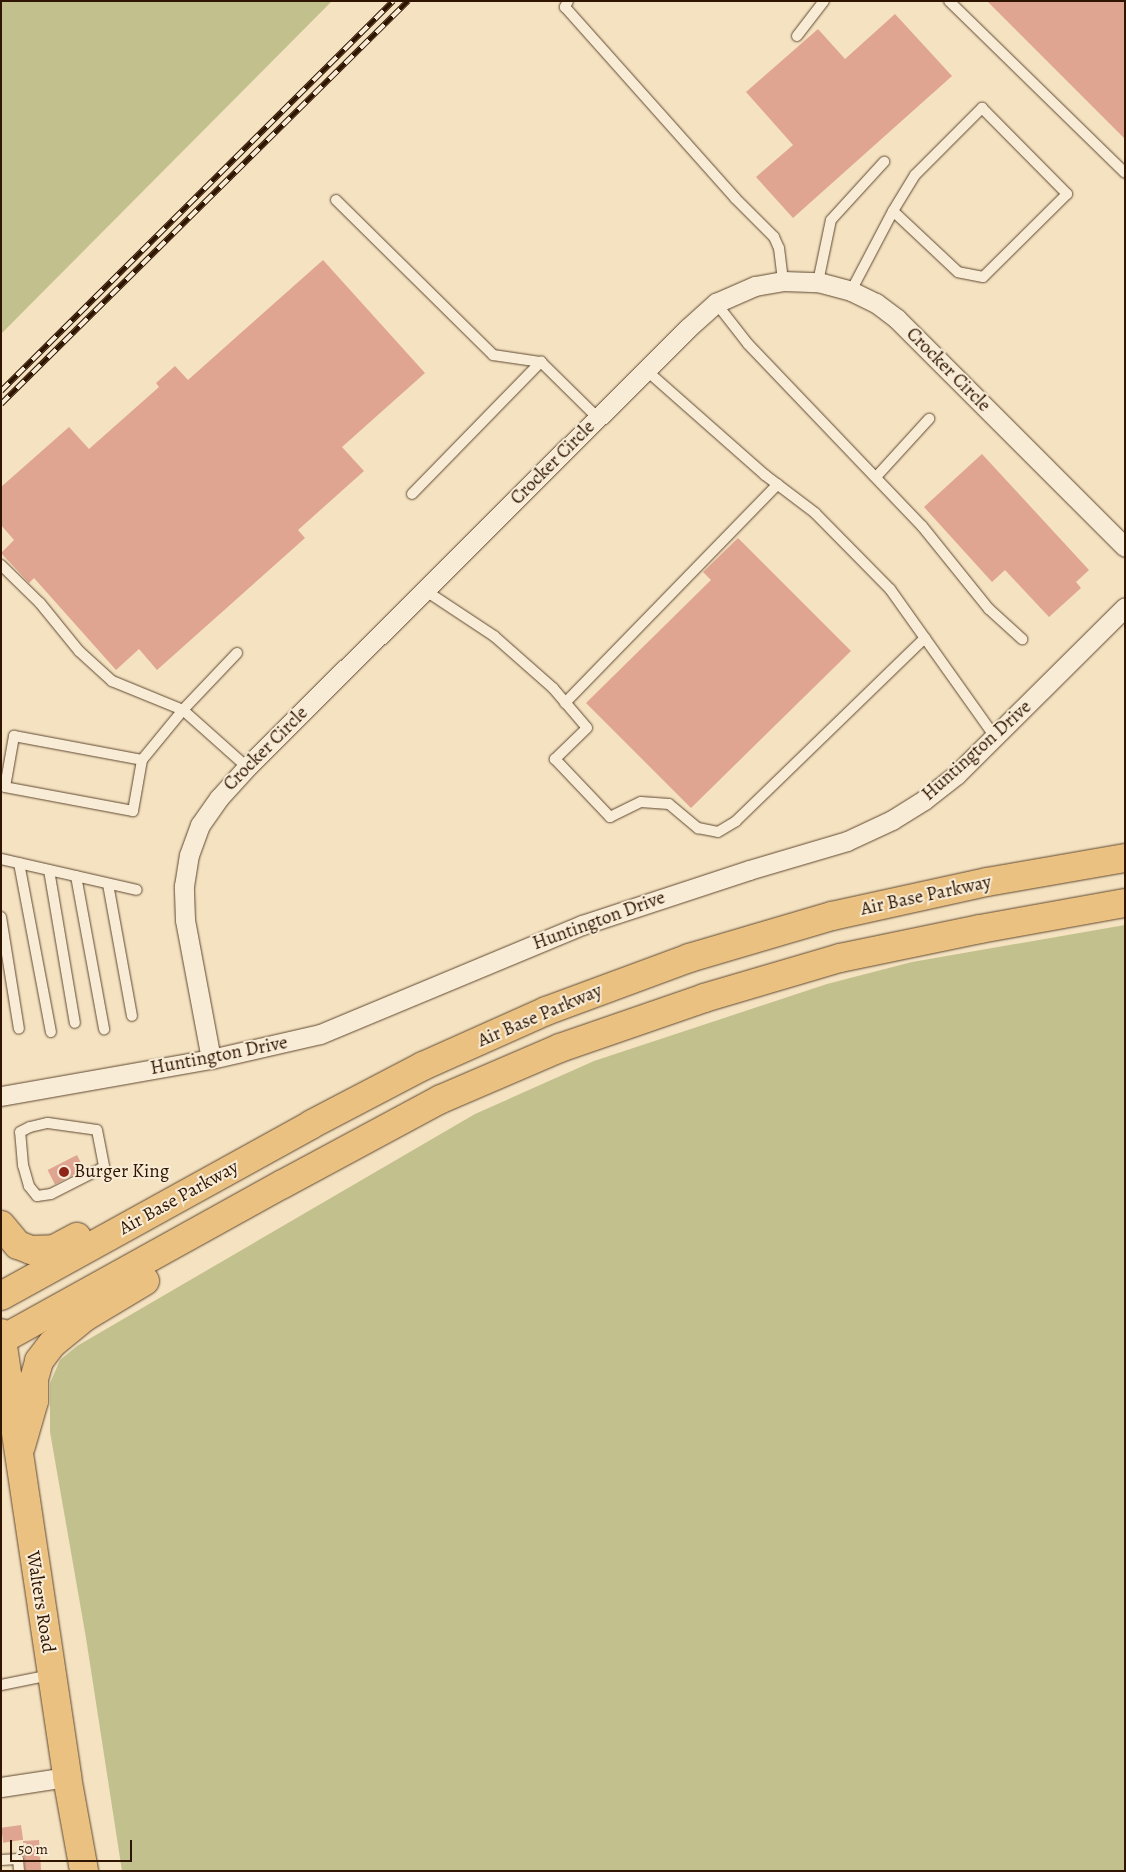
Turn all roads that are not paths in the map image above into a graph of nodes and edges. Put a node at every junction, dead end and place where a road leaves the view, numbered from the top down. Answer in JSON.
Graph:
{"nodes":[{"id":1,"x":568,"y":1,"type":"edge"},
{"id":2,"x":824,"y":1,"type":"edge"},
{"id":3,"x":948,"y":1,"type":"edge"},
{"id":4,"x":797,"y":36,"type":"dead end"},
{"id":5,"x":884,"y":162,"type":"dead end"},
{"id":6,"x":1125,"y":173,"type":"edge"},
{"id":7,"x":336,"y":200,"type":"dead end"},
{"id":8,"x":893,"y":212,"type":"junction"},
{"id":9,"x":783,"y":281,"type":"junction"},
{"id":10,"x":818,"y":282,"type":"junction"},
{"id":11,"x":851,"y":291,"type":"junction"},
{"id":12,"x":716,"y":303,"type":"junction"},
{"id":13,"x":540,"y":362,"type":"junction"},
{"id":14,"x":646,"y":370,"type":"junction"},
{"id":15,"x":598,"y":418,"type":"junction"},
{"id":16,"x":929,"y":419,"type":"dead end"},
{"id":17,"x":876,"y":478,"type":"junction"},
{"id":18,"x":778,"y":484,"type":"junction"},
{"id":19,"x":412,"y":494,"type":"dead end"},
{"id":20,"x":1125,"y":547,"type":"edge"},
{"id":21,"x":1,"y":565,"type":"edge"},
{"id":22,"x":426,"y":591,"type":"junction"},
{"id":23,"x":1125,"y":607,"type":"edge"},
{"id":24,"x":925,"y":638,"type":"junction"},
{"id":25,"x":1022,"y":639,"type":"dead end"},
{"id":26,"x":237,"y":653,"type":"dead end"},
{"id":27,"x":565,"y":702,"type":"junction"},
{"id":28,"x":183,"y":710,"type":"junction"},
{"id":29,"x":995,"y":737,"type":"junction"},
{"id":30,"x":142,"y":760,"type":"junction"},
{"id":31,"x":247,"y":767,"type":"junction"},
{"id":32,"x":1125,"y":858,"type":"edge"},
{"id":33,"x":1,"y":859,"type":"edge"},
{"id":34,"x":19,"y":863,"type":"junction"},
{"id":35,"x":49,"y":870,"type":"junction"},
{"id":36,"x":76,"y":876,"type":"junction"},
{"id":37,"x":108,"y":884,"type":"junction"},
{"id":38,"x":137,"y":890,"type":"dead end"},
{"id":39,"x":1125,"y":903,"type":"edge"},
{"id":40,"x":1,"y":917,"type":"edge"},
{"id":41,"x":132,"y":1016,"type":"dead end"},
{"id":42,"x":76,"y":1023,"type":"dead end"},
{"id":43,"x":19,"y":1029,"type":"dead end"},
{"id":44,"x":104,"y":1029,"type":"dead end"},
{"id":45,"x":51,"y":1032,"type":"dead end"},
{"id":46,"x":211,"y":1059,"type":"junction"},
{"id":47,"x":1,"y":1096,"type":"edge"},
{"id":48,"x":97,"y":1130,"type":"joint"},
{"id":49,"x":253,"y":1157,"type":"junction"},
{"id":50,"x":283,"y":1184,"type":"junction"},
{"id":51,"x":1,"y":1225,"type":"edge"},
{"id":52,"x":1,"y":1296,"type":"edge"},
{"id":53,"x":1,"y":1333,"type":"edge"},
{"id":54,"x":2,"y":1339,"type":"edge"},
{"id":55,"x":1,"y":1425,"type":"edge"},
{"id":56,"x":18,"y":1455,"type":"junction"},
{"id":57,"x":51,"y":1674,"type":"junction"},
{"id":58,"x":1,"y":1685,"type":"edge"},
{"id":59,"x":67,"y":1777,"type":"junction"},
{"id":60,"x":1,"y":1787,"type":"edge"},
{"id":61,"x":1,"y":1860,"type":"edge"},
{"id":62,"x":19,"y":1871,"type":"edge"},
{"id":63,"x":84,"y":1871,"type":"edge"}],
"edges":[{"from":1,"to":9,"type":"lane"},
{"from":2,"to":4,"type":"lane"},
{"from":3,"to":6,"type":"lane"},
{"from":5,"to":10,"type":"lane"},
{"from":7,"to":13,"type":"lane"},
{"from":8,"to":8,"type":"lane"},
{"from":8,"to":11,"type":"lane"},
{"from":9,"to":10,"type":"street","name":"Crocker Circle"},
{"from":9,"to":12,"type":"street","name":"Crocker Circle"},
{"from":10,"to":11,"type":"street","name":"Crocker Circle"},
{"from":11,"to":20,"type":"street","name":"Crocker Circle"},
{"from":12,"to":14,"type":"street","name":"Crocker Circle"},
{"from":12,"to":17,"type":"lane"},
{"from":13,"to":15,"type":"lane"},
{"from":13,"to":19,"type":"lane"},
{"from":14,"to":15,"type":"street","name":"Crocker Circle"},
{"from":14,"to":18,"type":"lane"},
{"from":15,"to":22,"type":"street","name":"Crocker Circle"},
{"from":16,"to":17,"type":"lane"},
{"from":17,"to":25,"type":"lane"},
{"from":18,"to":24,"type":"lane"},
{"from":18,"to":27,"type":"lane"},
{"from":21,"to":28,"type":"lane"},
{"from":22,"to":27,"type":"lane"},
{"from":22,"to":31,"type":"street","name":"Crocker Circle"},
{"from":23,"to":29,"type":"street","name":"Huntington Drive"},
{"from":24,"to":27,"type":"lane"},
{"from":24,"to":29,"type":"lane"},
{"from":26,"to":28,"type":"lane"},
{"from":28,"to":30,"type":"lane"},
{"from":28,"to":31,"type":"lane"},
{"from":29,"to":46,"type":"street","name":"Huntington Drive"},
{"from":30,"to":30,"type":"lane"},
{"from":31,"to":46,"type":"street","name":"Crocker Circle"},
{"from":32,"to":49,"type":"main road","name":"Air Base Parkway"},
{"from":33,"to":34,"type":"lane"},
{"from":34,"to":35,"type":"lane"},
{"from":34,"to":45,"type":"lane"},
{"from":35,"to":36,"type":"lane"},
{"from":35,"to":42,"type":"lane"},
{"from":36,"to":37,"type":"lane"},
{"from":36,"to":44,"type":"lane"},
{"from":37,"to":38,"type":"lane"},
{"from":37,"to":41,"type":"lane"},
{"from":39,"to":50,"type":"main road","name":"Air Base Parkway"},
{"from":40,"to":43,"type":"lane"},
{"from":46,"to":47,"type":"street","name":"Huntington Drive"},
{"from":48,"to":48,"type":"lane"},
{"from":49,"to":51,"type":"main road"},
{"from":49,"to":52,"type":"main road","name":"Air Base Parkway"},
{"from":50,"to":54,"type":"main road","name":"Air Base Parkway"},
{"from":50,"to":56,"type":"main road"},
{"from":53,"to":54,"type":"main road","name":"Walters Road"},
{"from":54,"to":56,"type":"main road","name":"Walters Road"},
{"from":55,"to":56,"type":"main road"},
{"from":56,"to":57,"type":"main road","name":"Walters Road"},
{"from":57,"to":58,"type":"lane"},
{"from":57,"to":59,"type":"main road","name":"Walters Road"},
{"from":59,"to":60,"type":"street"},
{"from":59,"to":63,"type":"main road","name":"Walters Road"},
{"from":61,"to":62,"type":"lane"}]}
